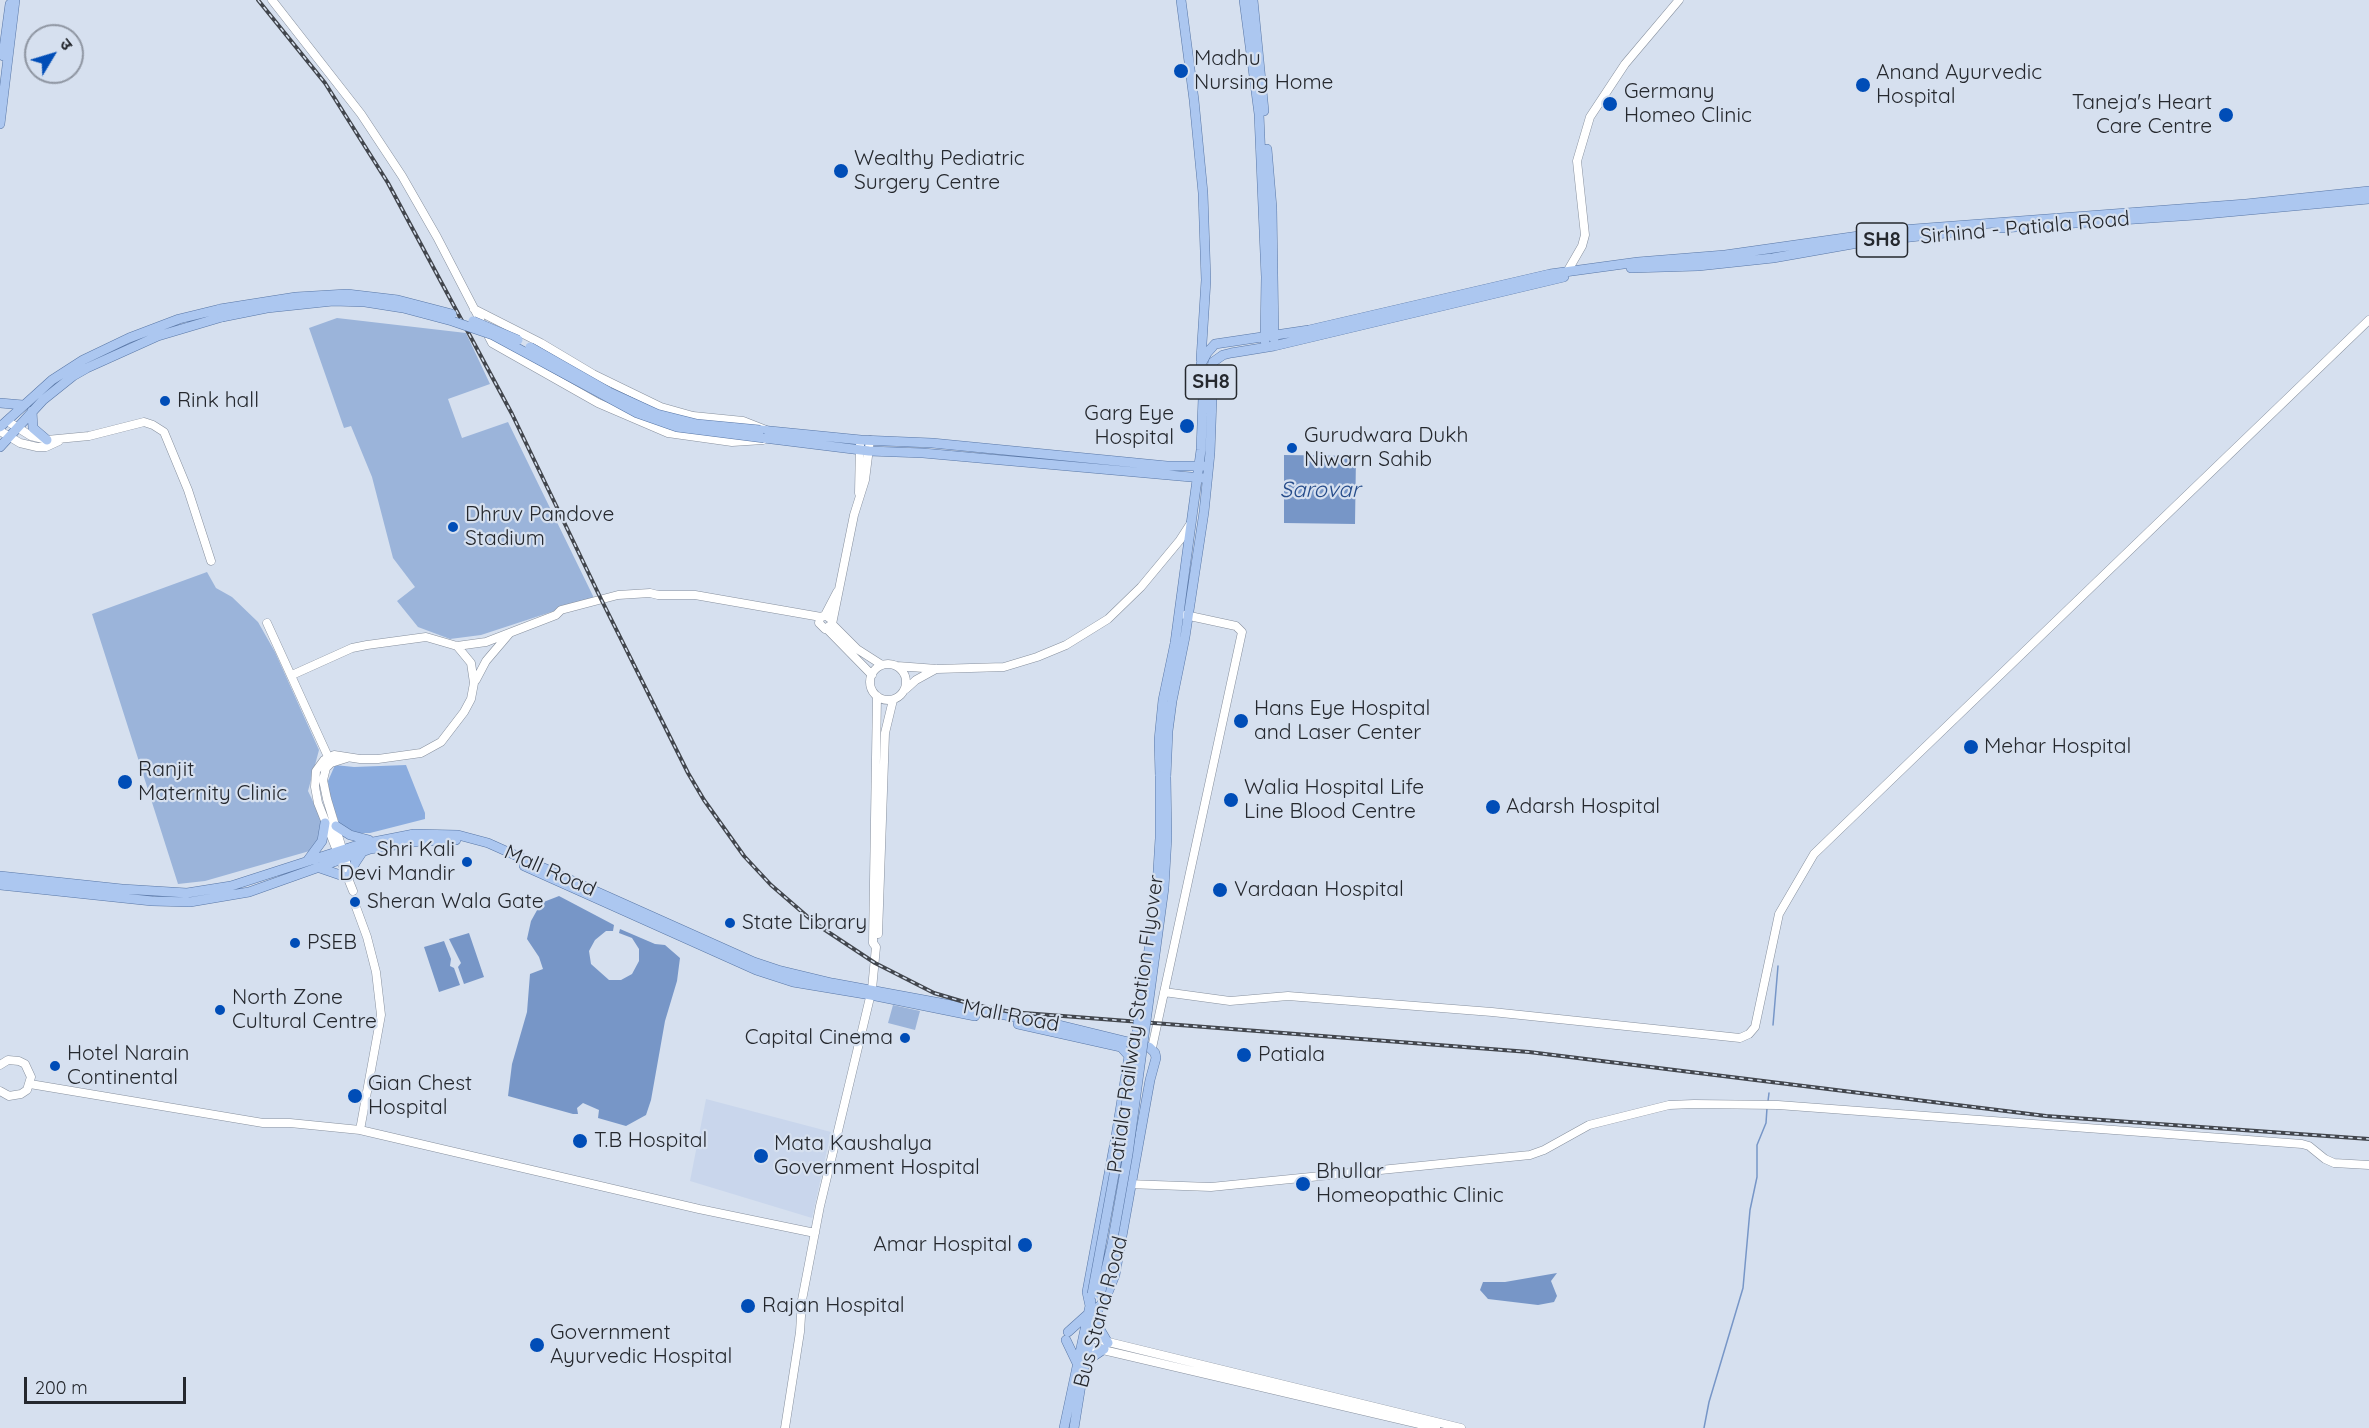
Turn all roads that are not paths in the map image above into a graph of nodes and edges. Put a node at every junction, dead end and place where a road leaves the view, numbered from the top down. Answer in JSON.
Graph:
{"nodes":[{"id":1,"x":13,"y":0,"type":"edge"},
{"id":2,"x":272,"y":0,"type":"edge"},
{"id":3,"x":1181,"y":0,"type":"edge"},
{"id":4,"x":1244,"y":0,"type":"edge"},
{"id":5,"x":1253,"y":0,"type":"edge"},
{"id":6,"x":1679,"y":0,"type":"edge"},
{"id":7,"x":0,"y":76,"type":"edge"},
{"id":8,"x":1,"y":120,"type":"edge"},
{"id":9,"x":2369,"y":191,"type":"edge"},
{"id":10,"x":2369,"y":199,"type":"edge"},
{"id":11,"x":1567,"y":272,"type":"junction"},
{"id":12,"x":474,"y":309,"type":"junction"},
{"id":13,"x":1398,"y":313,"type":"junction"},
{"id":14,"x":2369,"y":321,"type":"edge"},
{"id":15,"x":1205,"y":325,"type":"junction"},
{"id":16,"x":1271,"y":331,"type":"junction"},
{"id":17,"x":1270,"y":346,"type":"junction"},
{"id":18,"x":1211,"y":348,"type":"junction"},
{"id":19,"x":1213,"y":362,"type":"junction"},
{"id":20,"x":85,"y":364,"type":"junction"},
{"id":21,"x":1201,"y":364,"type":"junction"},
{"id":22,"x":0,"y":403,"type":"edge"},
{"id":23,"x":24,"y":405,"type":"junction"},
{"id":24,"x":32,"y":411,"type":"junction"},
{"id":25,"x":2,"y":423,"type":"edge"},
{"id":26,"x":17,"y":428,"type":"junction"},
{"id":27,"x":766,"y":434,"type":"junction"},
{"id":28,"x":9,"y":436,"type":"junction"},
{"id":29,"x":47,"y":440,"type":"junction"},
{"id":30,"x":60,"y":440,"type":"junction"},
{"id":31,"x":865,"y":440,"type":"junction"},
{"id":32,"x":0,"y":447,"type":"edge"},
{"id":33,"x":864,"y":451,"type":"junction"},
{"id":34,"x":1204,"y":466,"type":"junction"},
{"id":35,"x":1202,"y":478,"type":"junction"},
{"id":36,"x":1191,"y":522,"type":"junction"},
{"id":37,"x":211,"y":561,"type":"dead end"},
{"id":38,"x":1183,"y":615,"type":"junction"},
{"id":39,"x":826,"y":621,"type":"junction"},
{"id":40,"x":267,"y":623,"type":"dead end"},
{"id":41,"x":512,"y":631,"type":"junction"},
{"id":42,"x":457,"y":646,"type":"junction"},
{"id":43,"x":882,"y":665,"type":"junction"},
{"id":44,"x":897,"y":666,"type":"junction"},
{"id":45,"x":937,"y":669,"type":"junction"},
{"id":46,"x":292,"y":675,"type":"junction"},
{"id":47,"x":872,"y":675,"type":"junction"},
{"id":48,"x":474,"y":683,"type":"junction"},
{"id":49,"x":906,"y":689,"type":"junction"},
{"id":50,"x":877,"y":696,"type":"junction"},
{"id":51,"x":893,"y":700,"type":"junction"},
{"id":52,"x":330,"y":760,"type":"junction"},
{"id":53,"x":1164,"y":774,"type":"junction"},
{"id":54,"x":325,"y":823,"type":"junction"},
{"id":55,"x":336,"y":826,"type":"junction"},
{"id":56,"x":376,"y":841,"type":"junction"},
{"id":57,"x":363,"y":851,"type":"junction"},
{"id":58,"x":341,"y":855,"type":"junction"},
{"id":59,"x":306,"y":862,"type":"junction"},
{"id":60,"x":317,"y":867,"type":"junction"},
{"id":61,"x":0,"y":876,"type":"edge"},
{"id":62,"x":348,"y":876,"type":"junction"},
{"id":63,"x":0,"y":885,"type":"edge"},
{"id":64,"x":354,"y":895,"type":"dead end"},
{"id":65,"x":357,"y":907,"type":"dead end"},
{"id":66,"x":876,"y":947,"type":"junction"},
{"id":67,"x":872,"y":992,"type":"junction"},
{"id":68,"x":1164,"y":993,"type":"junction"},
{"id":69,"x":1076,"y":1035,"type":"joint"},
{"id":70,"x":1152,"y":1048,"type":"junction"},
{"id":71,"x":0,"y":1064,"type":"edge"},
{"id":72,"x":30,"y":1084,"type":"junction"},
{"id":73,"x":0,"y":1091,"type":"edge"},
{"id":74,"x":360,"y":1130,"type":"junction"},
{"id":75,"x":2369,"y":1165,"type":"edge"},
{"id":76,"x":1106,"y":1182,"type":"junction"},
{"id":77,"x":1131,"y":1184,"type":"junction"},
{"id":78,"x":815,"y":1233,"type":"junction"},
{"id":79,"x":1092,"y":1313,"type":"junction"},
{"id":80,"x":1086,"y":1341,"type":"junction"},
{"id":81,"x":1106,"y":1346,"type":"junction"},
{"id":82,"x":1081,"y":1362,"type":"junction"},
{"id":83,"x":785,"y":1428,"type":"edge"},
{"id":84,"x":1064,"y":1428,"type":"edge"},
{"id":85,"x":1074,"y":1428,"type":"edge"},
{"id":86,"x":1436,"y":1428,"type":"edge"},
{"id":87,"x":1461,"y":1428,"type":"edge"}],
"edges":[{"from":1,"to":7,"type":"main road"},
{"from":1,"to":8,"type":"main road"},
{"from":2,"to":12,"type":"street"},
{"from":3,"to":15,"type":"main road"},
{"from":4,"to":16,"type":"main road"},
{"from":5,"to":16,"type":"main road"},
{"from":6,"to":11,"type":"street"},
{"from":9,"to":11,"type":"main road"},
{"from":10,"to":13,"type":"main road","name":"Sirhind - Patiala Road","number":"SH8"},
{"from":11,"to":13,"type":"main road"},
{"from":12,"to":27,"type":"street"},
{"from":12,"to":27,"type":"street"},
{"from":13,"to":16,"type":"main road","number":"SH8"},
{"from":13,"to":17,"type":"main road","number":"SH8"},
{"from":14,"to":68,"type":"street"},
{"from":15,"to":18,"type":"main road"},
{"from":15,"to":21,"type":"main road"},
{"from":16,"to":17,"type":"main road"},
{"from":16,"to":18,"type":"main road","number":"SH8"},
{"from":17,"to":19,"type":"main road","number":"SH8"},
{"from":18,"to":19,"type":"main road"},
{"from":18,"to":21,"type":"main road","number":"SH8"},
{"from":19,"to":34,"type":"main road","number":"SH8"},
{"from":20,"to":23,"type":"main road"},
{"from":20,"to":24,"type":"main road"},
{"from":20,"to":27,"type":"main road","bridge":true},
{"from":21,"to":34,"type":"main road","number":"SH8"},
{"from":22,"to":23,"type":"main road"},
{"from":23,"to":25,"type":"main road"},
{"from":24,"to":26,"type":"main road"},
{"from":24,"to":29,"type":"main road"},
{"from":25,"to":26,"type":"street"},
{"from":25,"to":28,"type":"street"},
{"from":26,"to":28,"type":"main road"},
{"from":26,"to":29,"type":"street"},
{"from":27,"to":31,"type":"main road"},
{"from":27,"to":33,"type":"main road"},
{"from":28,"to":30,"type":"street"},
{"from":28,"to":32,"type":"main road"},
{"from":29,"to":30,"type":"street"},
{"from":30,"to":37,"type":"street"},
{"from":31,"to":33,"type":"street"},
{"from":31,"to":34,"type":"main road"},
{"from":33,"to":35,"type":"main road"},
{"from":33,"to":39,"type":"street"},
{"from":34,"to":35,"type":"main road"},
{"from":35,"to":36,"type":"main road"},
{"from":35,"to":38,"type":"main road"},
{"from":36,"to":38,"type":"main road"},
{"from":36,"to":45,"type":"street"},
{"from":38,"to":53,"type":"main road"},
{"from":38,"to":53,"type":"main road","name":"Patiala Railway Station Flyover"},
{"from":38,"to":68,"type":"street"},
{"from":39,"to":41,"type":"street"},
{"from":39,"to":43,"type":"street"},
{"from":39,"to":47,"type":"street"},
{"from":40,"to":46,"type":"street"},
{"from":41,"to":42,"type":"street"},
{"from":41,"to":48,"type":"street"},
{"from":42,"to":46,"type":"street"},
{"from":42,"to":48,"type":"street"},
{"from":43,"to":44,"type":"street"},
{"from":43,"to":47,"type":"street"},
{"from":44,"to":45,"type":"street"},
{"from":44,"to":49,"type":"street"},
{"from":45,"to":49,"type":"street"},
{"from":46,"to":52,"type":"street"},
{"from":47,"to":50,"type":"street"},
{"from":48,"to":52,"type":"street"},
{"from":49,"to":51,"type":"street"},
{"from":50,"to":51,"type":"street"},
{"from":50,"to":66,"type":"street"},
{"from":51,"to":66,"type":"street"},
{"from":52,"to":54,"type":"street"},
{"from":52,"to":55,"type":"street"},
{"from":53,"to":79,"type":"main road","name":"Patiala Railway Station Flyover","bridge":true},
{"from":54,"to":58,"type":"street"},
{"from":54,"to":59,"type":"main road"},
{"from":55,"to":56,"type":"main road"},
{"from":55,"to":58,"type":"street"},
{"from":56,"to":58,"type":"main road","name":"Mall Road"},
{"from":56,"to":67,"type":"main road","name":"Mall Road"},
{"from":57,"to":58,"type":"main road","name":"Mall Road"},
{"from":57,"to":62,"type":"main road"},
{"from":57,"to":67,"type":"main road","name":"Mall Road"},
{"from":58,"to":59,"type":"main road","name":"Mall Road"},
{"from":58,"to":60,"type":"main road","name":"Mall Road"},
{"from":58,"to":62,"type":"street"},
{"from":59,"to":61,"type":"main road","name":"Mall Road"},
{"from":60,"to":62,"type":"main road"},
{"from":60,"to":63,"type":"main road","name":"Mall Road"},
{"from":62,"to":64,"type":"street"},
{"from":65,"to":74,"type":"street"},
{"from":66,"to":67,"type":"street"},
{"from":67,"to":69,"type":"main road","name":"Mall Road"},
{"from":67,"to":70,"type":"main road","name":"Mall Road"},
{"from":67,"to":78,"type":"street"},
{"from":68,"to":70,"type":"street"},
{"from":69,"to":76,"type":"main road","name":"Bus Stand Road"},
{"from":70,"to":77,"type":"main road","name":"Bus Stand Road"},
{"from":71,"to":72,"type":"street"},
{"from":72,"to":73,"type":"street"},
{"from":72,"to":74,"type":"street"},
{"from":74,"to":78,"type":"street"},
{"from":75,"to":77,"type":"street"},
{"from":76,"to":77,"type":"street"},
{"from":76,"to":79,"type":"main road","name":"Bus Stand Road"},
{"from":77,"to":79,"type":"main road","name":"Bus Stand Road"},
{"from":78,"to":83,"type":"street"},
{"from":79,"to":80,"type":"main road","name":"Bus Stand Road"},
{"from":79,"to":81,"type":"main road"},
{"from":79,"to":82,"type":"main road"},
{"from":80,"to":81,"type":"street"},
{"from":80,"to":82,"type":"main road","name":"Bus Stand Road"},
{"from":81,"to":82,"type":"main road"},
{"from":81,"to":86,"type":"street"},
{"from":81,"to":87,"type":"street"},
{"from":82,"to":84,"type":"main road","name":"Bus Stand Road"},
{"from":82,"to":85,"type":"main road","name":"Bus Stand Road"}]}
